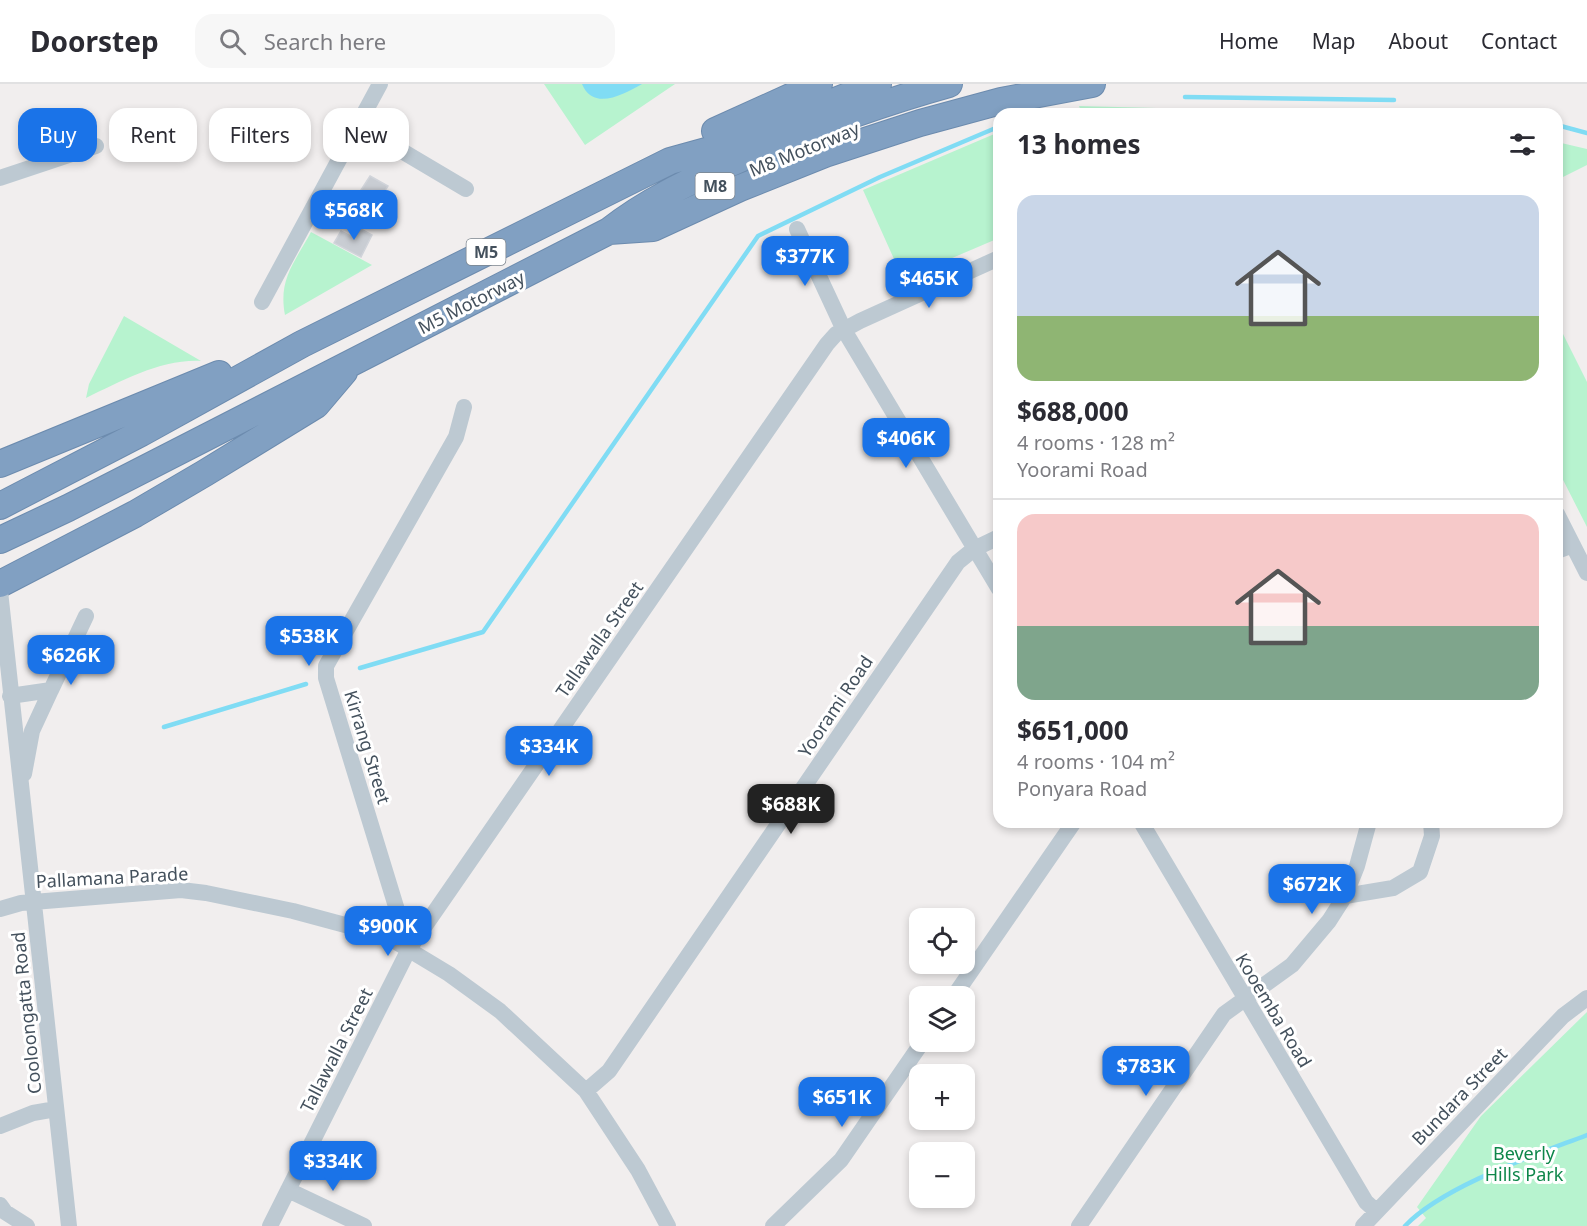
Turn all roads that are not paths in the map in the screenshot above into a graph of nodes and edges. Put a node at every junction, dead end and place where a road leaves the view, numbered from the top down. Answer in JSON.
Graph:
{"nodes":[{"id":1,"x":380,"y":84,"type":"edge"},
{"id":2,"x":790,"y":84,"type":"edge"},
{"id":3,"x":819,"y":84,"type":"edge"},
{"id":4,"x":878,"y":84,"type":"edge"},
{"id":5,"x":949,"y":84,"type":"edge"},
{"id":6,"x":1005,"y":84,"type":"edge"},
{"id":7,"x":1092,"y":84,"type":"edge"},
{"id":8,"x":367,"y":108,"type":"edge"},
{"id":9,"x":409,"y":155,"type":"edge"},
{"id":10,"x":670,"y":161,"type":"junction"},
{"id":11,"x":48,"y":162,"type":"edge"},
{"id":12,"x":338,"y":162,"type":"edge"},
{"id":13,"x":0,"y":178,"type":"edge"},
{"id":14,"x":466,"y":189,"type":"dead end"},
{"id":15,"x":797,"y":229,"type":"dead end"},
{"id":16,"x":609,"y":231,"type":"junction"},
{"id":17,"x":993,"y":261,"type":"edge"},
{"id":18,"x":262,"y":302,"type":"dead end"},
{"id":19,"x":844,"y":330,"type":"junction"},
{"id":20,"x":302,"y":344,"type":"junction"},
{"id":21,"x":352,"y":363,"type":"junction"},
{"id":22,"x":464,"y":407,"type":"dead end"},
{"id":23,"x":0,"y":464,"type":"edge"},
{"id":24,"x":0,"y":506,"type":"edge"},
{"id":25,"x":1563,"y":526,"type":"edge"},
{"id":26,"x":0,"y":540,"type":"edge"},
{"id":27,"x":993,"y":540,"type":"edge"},
{"id":28,"x":1573,"y":545,"type":"junction"},
{"id":29,"x":974,"y":549,"type":"junction"},
{"id":30,"x":1563,"y":549,"type":"edge"},
{"id":31,"x":1587,"y":573,"type":"edge"},
{"id":32,"x":993,"y":579,"type":"edge"},
{"id":33,"x":0,"y":593,"type":"edge"},
{"id":34,"x":86,"y":616,"type":"dead end"},
{"id":35,"x":3,"y":655,"type":"edge"},
{"id":36,"x":51,"y":690,"type":"junction"},
{"id":37,"x":10,"y":696,"type":"junction"},
{"id":38,"x":21,"y":791,"type":"junction"},
{"id":39,"x":1070,"y":828,"type":"edge"},
{"id":40,"x":1147,"y":828,"type":"edge"},
{"id":41,"x":1368,"y":828,"type":"edge"},
{"id":42,"x":1431,"y":828,"type":"edge"},
{"id":43,"x":1345,"y":896,"type":"junction"},
{"id":44,"x":33,"y":901,"type":"junction"},
{"id":45,"x":0,"y":909,"type":"edge"},
{"id":46,"x":409,"y":949,"type":"junction"},
{"id":47,"x":961,"y":986,"type":"edge"},
{"id":48,"x":1587,"y":998,"type":"edge"},
{"id":49,"x":1245,"y":999,"type":"junction"},
{"id":50,"x":915,"y":1052,"type":"edge"},
{"id":51,"x":586,"y":1091,"type":"junction"},
{"id":52,"x":56,"y":1109,"type":"junction"},
{"id":53,"x":0,"y":1126,"type":"edge"},
{"id":54,"x":288,"y":1190,"type":"junction"},
{"id":55,"x":0,"y":1204,"type":"edge"},
{"id":56,"x":1376,"y":1211,"type":"junction"},
{"id":57,"x":27,"y":1226,"type":"edge"},
{"id":58,"x":69,"y":1226,"type":"edge"},
{"id":59,"x":270,"y":1226,"type":"edge"},
{"id":60,"x":364,"y":1226,"type":"edge"},
{"id":61,"x":668,"y":1226,"type":"edge"},
{"id":62,"x":773,"y":1226,"type":"edge"},
{"id":63,"x":1079,"y":1226,"type":"edge"},
{"id":64,"x":1363,"y":1226,"type":"edge"}],
"edges":[{"from":1,"to":8,"type":"street"},
{"from":2,"to":10,"type":"highway"},
{"from":3,"to":10,"type":"highway","number":"M8"},
{"from":4,"to":10,"type":"highway","name":"M5 Motorway","number":"M5"},
{"from":5,"to":16,"type":"highway","name":"M5 Motorway","number":"M5"},
{"from":6,"to":16,"type":"highway","name":"M8 Motorway","number":"M8"},
{"from":7,"to":16,"type":"highway"},
{"from":9,"to":14,"type":"street"},
{"from":10,"to":20,"type":"highway","name":"M5 Motorway","number":"M5"},
{"from":11,"to":13,"type":"street"},
{"from":12,"to":18,"type":"street"},
{"from":15,"to":19,"type":"street"},
{"from":16,"to":21,"type":"highway","name":"M5 Motorway","number":"M5"},
{"from":17,"to":19,"type":"street","name":"Tallawalla Street"},
{"from":19,"to":29,"type":"street"},
{"from":19,"to":46,"type":"street","name":"Tallawalla Street"},
{"from":20,"to":23,"type":"highway"},
{"from":20,"to":24,"type":"highway","name":"M5 Motorway","number":"M5"},
{"from":21,"to":26,"type":"highway","name":"M5 Motorway","number":"M5"},
{"from":21,"to":33,"type":"highway"},
{"from":22,"to":46,"type":"street","name":"Kirrang Street"},
{"from":25,"to":28,"type":"street"},
{"from":27,"to":29,"type":"street","name":"Yoorami Road"},
{"from":28,"to":30,"type":"street"},
{"from":28,"to":31,"type":"street"},
{"from":29,"to":32,"type":"street"},
{"from":29,"to":51,"type":"street","name":"Yoorami Road"},
{"from":33,"to":35,"type":"street","name":"Cooloongatta Road"},
{"from":34,"to":36,"type":"street"},
{"from":35,"to":37,"type":"street","name":"Cooloongatta Road"},
{"from":36,"to":37,"type":"street"},
{"from":36,"to":38,"type":"street"},
{"from":37,"to":38,"type":"street","name":"Cooloongatta Road"},
{"from":38,"to":44,"type":"street","name":"Cooloongatta Road"},
{"from":39,"to":47,"type":"street"},
{"from":40,"to":49,"type":"street","name":"Kooemba Road"},
{"from":41,"to":43,"type":"street"},
{"from":42,"to":43,"type":"street"},
{"from":43,"to":49,"type":"street"},
{"from":44,"to":45,"type":"street","name":"Pallamana Parade"},
{"from":44,"to":46,"type":"street","name":"Pallamana Parade"},
{"from":44,"to":52,"type":"street","name":"Cooloongatta Road"},
{"from":46,"to":51,"type":"street","name":"Pallamana Parade"},
{"from":46,"to":54,"type":"street","name":"Tallawalla Street"},
{"from":48,"to":56,"type":"street","name":"Bundara Street"},
{"from":49,"to":56,"type":"street","name":"Kooemba Road"},
{"from":49,"to":63,"type":"street"},
{"from":50,"to":62,"type":"street"},
{"from":51,"to":61,"type":"street","name":"Pallamana Parade"},
{"from":52,"to":53,"type":"street","name":"Cooloongatta Road"},
{"from":52,"to":58,"type":"street","name":"Cooloongatta Road"},
{"from":54,"to":59,"type":"street","name":"Tallawalla Street"},
{"from":54,"to":60,"type":"street"},
{"from":55,"to":57,"type":"street"},
{"from":56,"to":64,"type":"street","name":"Bundara Street"}]}
